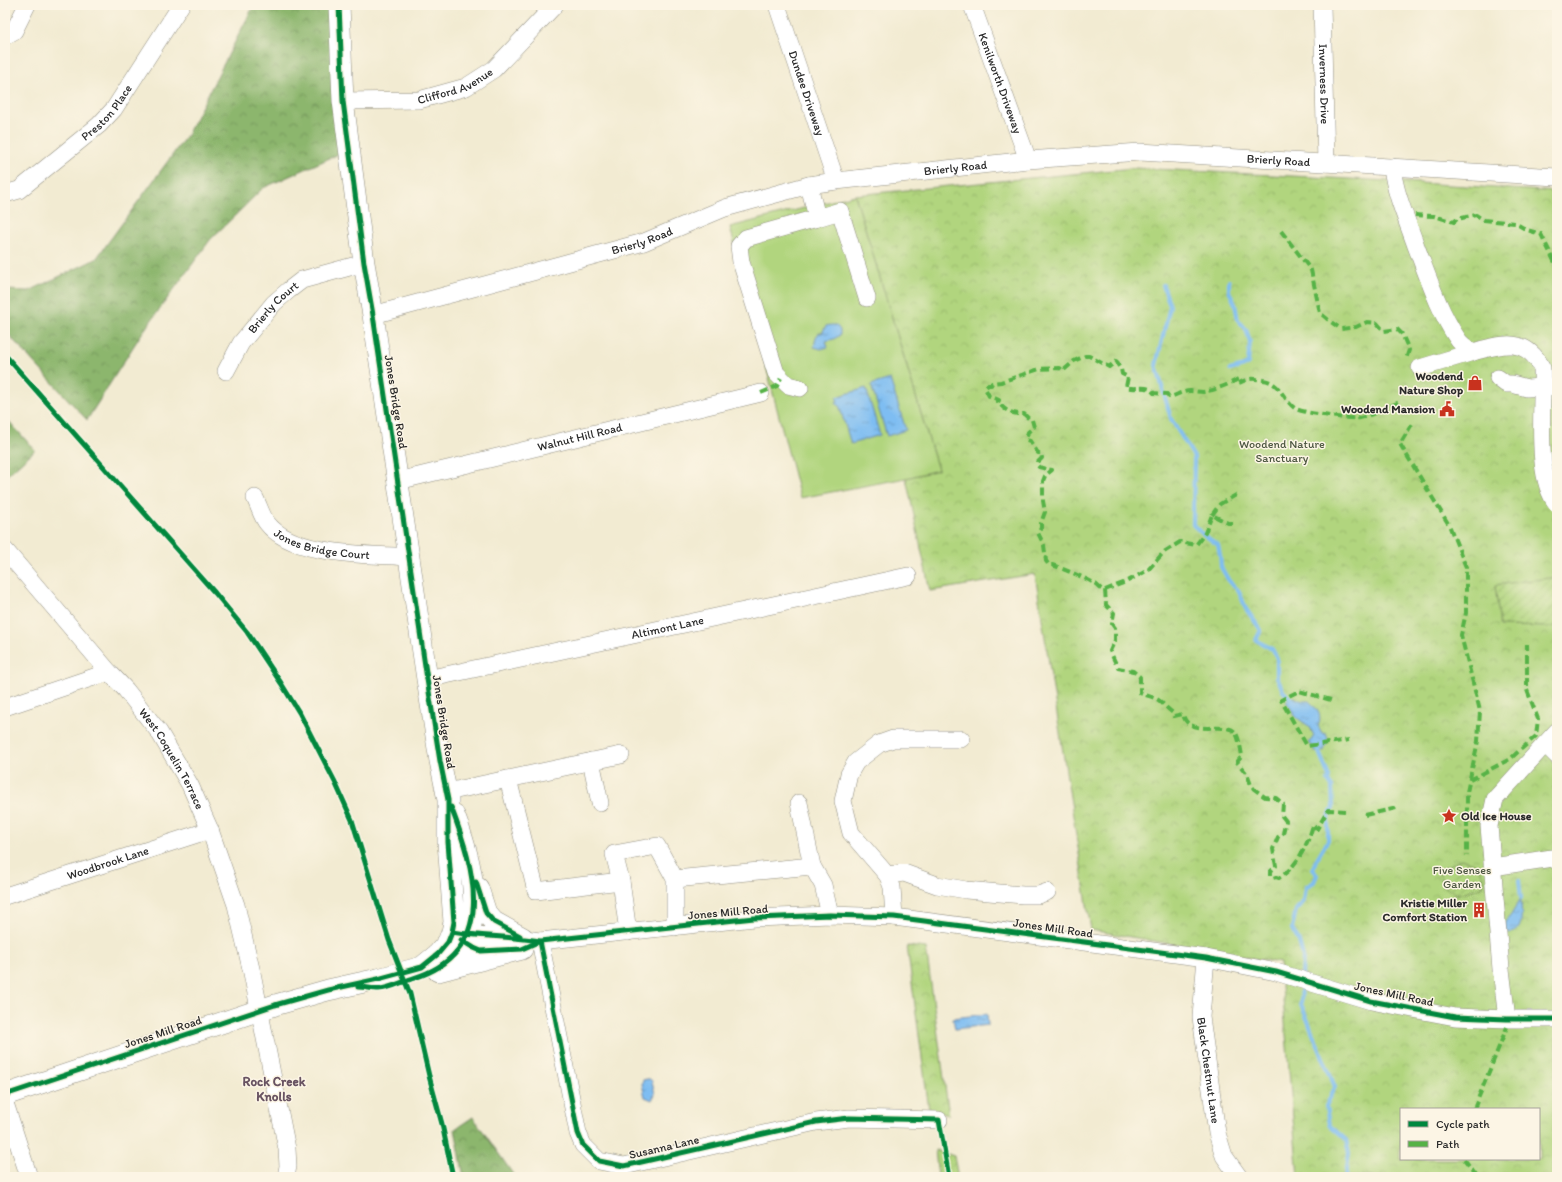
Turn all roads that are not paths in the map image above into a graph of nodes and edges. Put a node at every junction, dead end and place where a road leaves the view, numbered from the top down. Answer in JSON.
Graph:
{"nodes":[{"id":1,"x":27,"y":5,"type":"edge"},
{"id":2,"x":181,"y":5,"type":"edge"},
{"id":3,"x":340,"y":5,"type":"edge"},
{"id":4,"x":555,"y":5,"type":"edge"},
{"id":5,"x":777,"y":5,"type":"edge"},
{"id":6,"x":972,"y":5,"type":"edge"},
{"id":7,"x":1322,"y":5,"type":"edge"},
{"id":8,"x":5,"y":36,"type":"edge"},
{"id":9,"x":344,"y":101,"type":"junction"},
{"id":10,"x":1028,"y":160,"type":"junction"},
{"id":11,"x":1326,"y":162,"type":"junction"},
{"id":12,"x":1392,"y":167,"type":"junction"},
{"id":13,"x":1557,"y":177,"type":"edge"},
{"id":14,"x":836,"y":181,"type":"junction"},
{"id":15,"x":809,"y":185,"type":"junction"},
{"id":16,"x":5,"y":194,"type":"edge"},
{"id":17,"x":818,"y":218,"type":"junction"},
{"id":18,"x":364,"y":262,"type":"junction"},
{"id":19,"x":867,"y":298,"type":"dead end"},
{"id":20,"x":373,"y":315,"type":"junction"},
{"id":21,"x":1473,"y":352,"type":"junction"},
{"id":22,"x":1420,"y":368,"type":"dead end"},
{"id":23,"x":226,"y":371,"type":"dead end"},
{"id":24,"x":1498,"y":378,"type":"dead end"},
{"id":25,"x":1550,"y":387,"type":"edge"},
{"id":26,"x":800,"y":388,"type":"dead end"},
{"id":27,"x":762,"y":394,"type":"dead end"},
{"id":28,"x":398,"y":481,"type":"junction"},
{"id":29,"x":255,"y":498,"type":"dead end"},
{"id":30,"x":1557,"y":504,"type":"edge"},
{"id":31,"x":5,"y":550,"type":"edge"},
{"id":32,"x":409,"y":557,"type":"junction"},
{"id":33,"x":908,"y":576,"type":"dead end"},
{"id":34,"x":109,"y":672,"type":"junction"},
{"id":35,"x":427,"y":679,"type":"junction"},
{"id":36,"x":5,"y":707,"type":"edge"},
{"id":37,"x":1557,"y":731,"type":"edge"},
{"id":38,"x":961,"y":739,"type":"dead end"},
{"id":39,"x":1545,"y":744,"type":"junction"},
{"id":40,"x":621,"y":755,"type":"dead end"},
{"id":41,"x":1557,"y":756,"type":"edge"},
{"id":42,"x":591,"y":761,"type":"junction"},
{"id":43,"x":508,"y":779,"type":"junction"},
{"id":44,"x":447,"y":796,"type":"junction"},
{"id":45,"x":600,"y":803,"type":"dead end"},
{"id":46,"x":799,"y":803,"type":"dead end"},
{"id":47,"x":210,"y":830,"type":"junction"},
{"id":48,"x":1557,"y":861,"type":"edge"},
{"id":49,"x":470,"y":865,"type":"junction"},
{"id":50,"x":812,"y":866,"type":"junction"},
{"id":51,"x":1493,"y":867,"type":"junction"},
{"id":52,"x":886,"y":875,"type":"junction"},
{"id":53,"x":675,"y":879,"type":"junction"},
{"id":54,"x":621,"y":881,"type":"junction"},
{"id":55,"x":1047,"y":892,"type":"dead end"},
{"id":56,"x":5,"y":896,"type":"edge"},
{"id":57,"x":830,"y":915,"type":"junction"},
{"id":58,"x":894,"y":917,"type":"junction"},
{"id":59,"x":675,"y":927,"type":"junction"},
{"id":60,"x":628,"y":932,"type":"junction"},
{"id":61,"x":463,"y":937,"type":"junction"},
{"id":62,"x":528,"y":943,"type":"junction"},
{"id":63,"x":1206,"y":958,"type":"junction"},
{"id":64,"x":429,"y":974,"type":"junction"},
{"id":65,"x":328,"y":990,"type":"junction"},
{"id":66,"x":259,"y":1011,"type":"junction"},
{"id":67,"x":1507,"y":1019,"type":"junction"},
{"id":68,"x":1557,"y":1019,"type":"edge"},
{"id":69,"x":5,"y":1095,"type":"edge"},
{"id":70,"x":5,"y":1103,"type":"edge"},
{"id":71,"x":939,"y":1120,"type":"dead end"},
{"id":72,"x":29,"y":1177,"type":"edge"},
{"id":73,"x":286,"y":1177,"type":"edge"},
{"id":74,"x":1239,"y":1177,"type":"edge"}],
"edges":[{"from":1,"to":8,"type":"street"},
{"from":2,"to":16,"type":"street","name":"Preston Place"},
{"from":3,"to":9,"type":"main road","name":"Jones Bridge Road"},
{"from":4,"to":9,"type":"street","name":"Clifford Avenue"},
{"from":5,"to":14,"type":"street","name":"Dundee Driveway"},
{"from":6,"to":10,"type":"street","name":"Kenilworth Driveway"},
{"from":7,"to":11,"type":"street","name":"Inverness Drive"},
{"from":9,"to":18,"type":"main road","name":"Jones Bridge Road"},
{"from":10,"to":11,"type":"street","name":"Brierly Road"},
{"from":10,"to":14,"type":"street","name":"Brierly Road"},
{"from":11,"to":12,"type":"street","name":"Brierly Road"},
{"from":12,"to":13,"type":"street","name":"Brierly Road"},
{"from":12,"to":21,"type":"street"},
{"from":14,"to":15,"type":"street","name":"Brierly Road"},
{"from":15,"to":17,"type":"street"},
{"from":15,"to":20,"type":"street","name":"Brierly Road"},
{"from":17,"to":19,"type":"street"},
{"from":17,"to":26,"type":"street"},
{"from":18,"to":20,"type":"main road","name":"Jones Bridge Road"},
{"from":18,"to":23,"type":"street","name":"Brierly Court"},
{"from":20,"to":28,"type":"main road","name":"Jones Bridge Road"},
{"from":21,"to":22,"type":"street"},
{"from":21,"to":25,"type":"street"},
{"from":24,"to":25,"type":"street"},
{"from":25,"to":30,"type":"street"},
{"from":27,"to":28,"type":"street","name":"Walnut Hill Road"},
{"from":28,"to":32,"type":"main road","name":"Jones Bridge Road"},
{"from":29,"to":32,"type":"street","name":"Jones Bridge Court"},
{"from":31,"to":34,"type":"street","name":"West Coquelin Terrace"},
{"from":32,"to":35,"type":"main road","name":"Jones Bridge Road"},
{"from":33,"to":35,"type":"street","name":"Altimont Lane"},
{"from":34,"to":36,"type":"street"},
{"from":34,"to":47,"type":"street","name":"West Coquelin Terrace"},
{"from":35,"to":44,"type":"main road","name":"Jones Bridge Road"},
{"from":37,"to":39,"type":"street"},
{"from":38,"to":52,"type":"street"},
{"from":39,"to":41,"type":"street"},
{"from":39,"to":51,"type":"street"},
{"from":40,"to":42,"type":"street"},
{"from":42,"to":43,"type":"street"},
{"from":42,"to":45,"type":"street"},
{"from":43,"to":44,"type":"street"},
{"from":43,"to":54,"type":"street"},
{"from":44,"to":49,"type":"main road","name":"Jones Bridge Road"},
{"from":44,"to":61,"type":"main road","name":"Jones Bridge Road"},
{"from":46,"to":50,"type":"street"},
{"from":47,"to":56,"type":"street","name":"Woodbrook Lane"},
{"from":47,"to":66,"type":"street","name":"West Coquelin Terrace"},
{"from":48,"to":51,"type":"street"},
{"from":49,"to":61,"type":"main road","name":"Jones Bridge Road"},
{"from":49,"to":62,"type":"main road"},
{"from":50,"to":53,"type":"street"},
{"from":50,"to":57,"type":"street"},
{"from":51,"to":67,"type":"street"},
{"from":52,"to":55,"type":"street"},
{"from":52,"to":58,"type":"street"},
{"from":53,"to":54,"type":"street"},
{"from":53,"to":59,"type":"street"},
{"from":54,"to":60,"type":"street"},
{"from":57,"to":58,"type":"street","name":"Jones Mill Road"},
{"from":57,"to":59,"type":"street","name":"Jones Mill Road"},
{"from":58,"to":63,"type":"street","name":"Jones Mill Road"},
{"from":59,"to":60,"type":"street","name":"Jones Mill Road"},
{"from":60,"to":62,"type":"street","name":"Jones Mill Road"},
{"from":61,"to":62,"type":"street","name":"Jones Mill Road"},
{"from":61,"to":64,"type":"main road","name":"Jones Mill Road"},
{"from":61,"to":65,"type":"main road","name":"Jones Mill Road"},
{"from":62,"to":64,"type":"main road"},
{"from":62,"to":71,"type":"street","name":"Susanna Lane"},
{"from":63,"to":67,"type":"street","name":"Jones Mill Road"},
{"from":63,"to":74,"type":"street","name":"Black Chestnut Lane"},
{"from":64,"to":65,"type":"main road","name":"Jones Mill Road"},
{"from":65,"to":66,"type":"main road","name":"Jones Mill Road"},
{"from":66,"to":69,"type":"main road","name":"Jones Mill Road"},
{"from":66,"to":73,"type":"street","name":"West Coquelin Terrace"},
{"from":67,"to":68,"type":"street","name":"Jones Mill Road"},
{"from":70,"to":72,"type":"street"}]}
